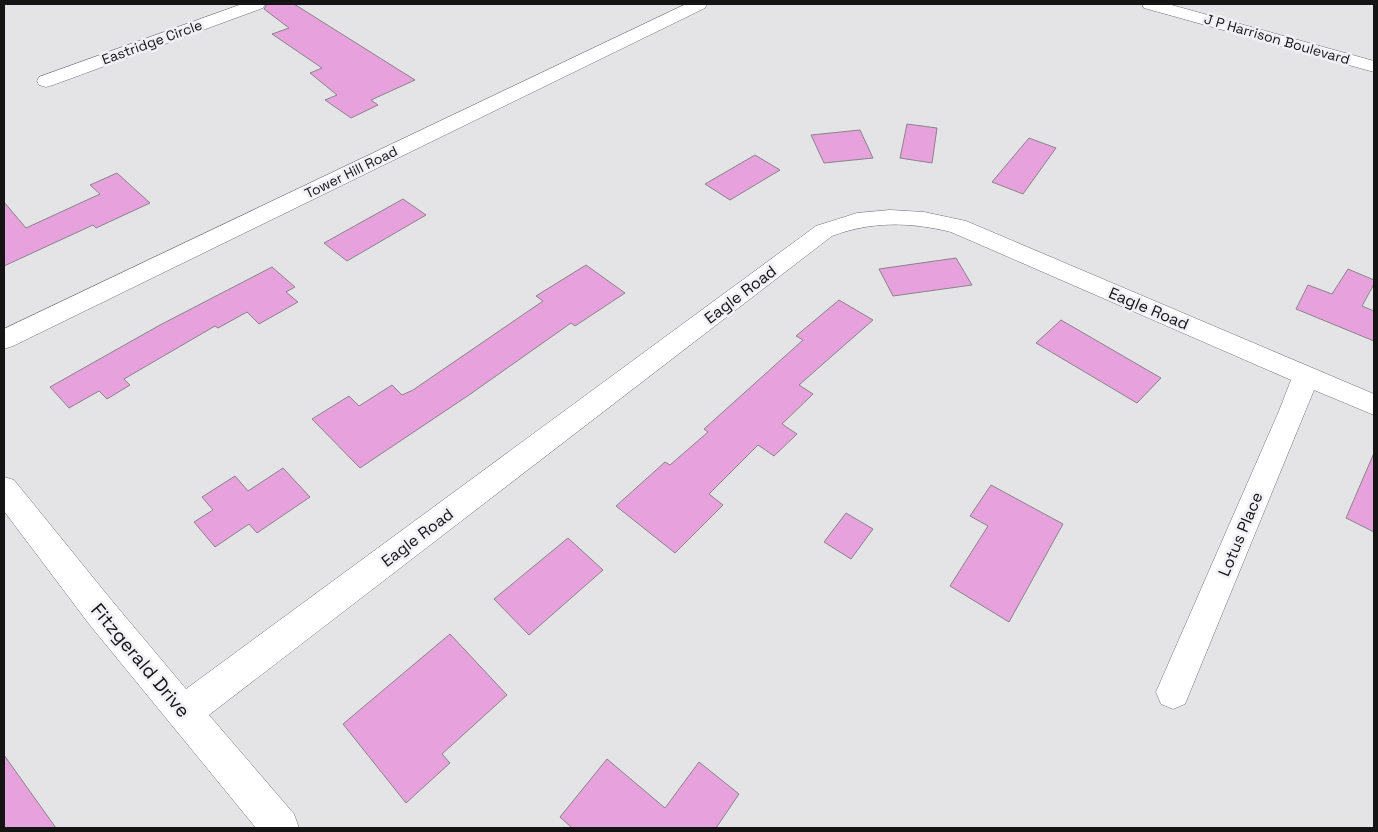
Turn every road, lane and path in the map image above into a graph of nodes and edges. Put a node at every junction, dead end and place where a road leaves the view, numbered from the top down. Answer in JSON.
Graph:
{"nodes":[{"id":1,"x":257,"y":4,"type":"edge"},
{"id":2,"x":698,"y":4,"type":"edge"},
{"id":3,"x":1150,"y":4,"type":"edge"},
{"id":4,"x":1374,"y":67,"type":"edge"},
{"id":5,"x":46,"y":81,"type":"dead end"},
{"id":6,"x":4,"y":340,"type":"edge"},
{"id":7,"x":1306,"y":375,"type":"junction"},
{"id":8,"x":1374,"y":405,"type":"edge"},
{"id":9,"x":4,"y":489,"type":"edge"},
{"id":10,"x":1173,"y":692,"type":"dead end"},
{"id":11,"x":184,"y":712,"type":"junction"},
{"id":12,"x":280,"y":828,"type":"edge"}],
"edges":[{"from":1,"to":5,"type":"street","name":"Eastridge Circle"},
{"from":2,"to":6,"type":"street","name":"Tower Hill Road"},
{"from":3,"to":4,"type":"street","name":"J P Harrison Boulevard"},
{"from":7,"to":8,"type":"street","name":"Eagle Road"},
{"from":7,"to":10,"type":"street","name":"Lotus Place"},
{"from":7,"to":11,"type":"street","name":"Eagle Road"},
{"from":9,"to":11,"type":"street","name":"Fitzgerald Drive"},
{"from":11,"to":12,"type":"street","name":"Fitzgerald Drive"}]}
